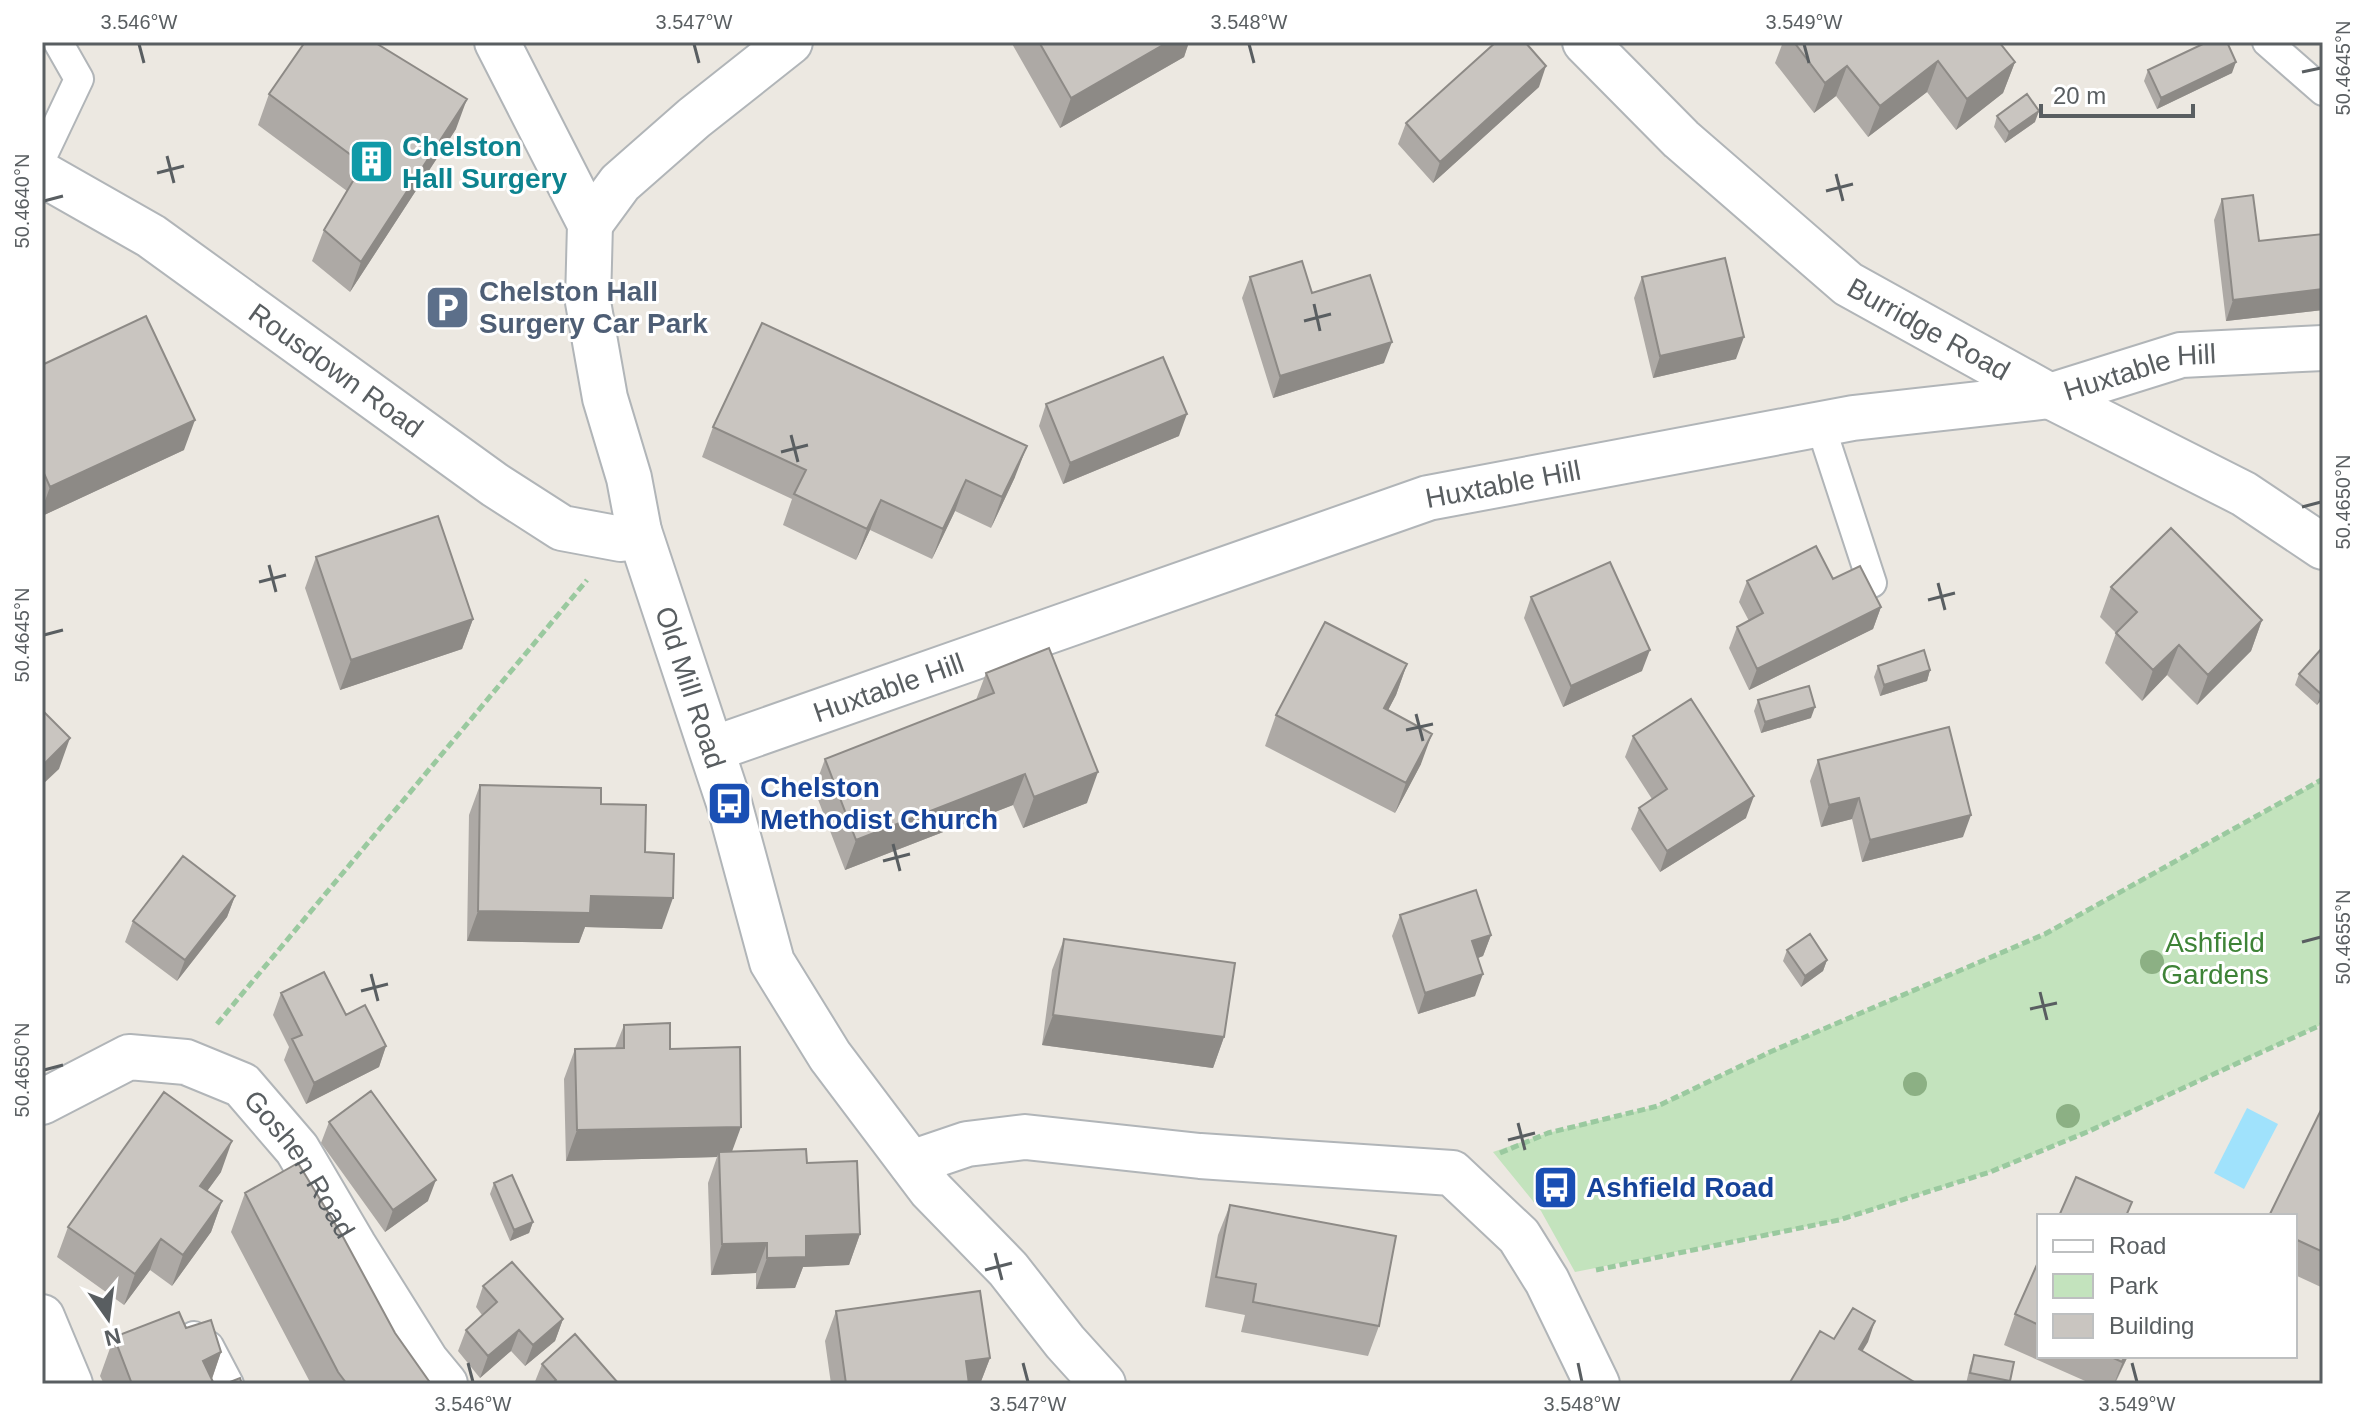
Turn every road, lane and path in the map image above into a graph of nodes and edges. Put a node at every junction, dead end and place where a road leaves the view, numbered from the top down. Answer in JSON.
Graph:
{"nodes":[{"id":1,"x":58,"y":42,"type":"edge"},
{"id":2,"x":497,"y":42,"type":"edge"},
{"id":3,"x":790,"y":42,"type":"edge"},
{"id":4,"x":1585,"y":42,"type":"edge"},
{"id":5,"x":2267,"y":42,"type":"edge"},
{"id":6,"x":2323,"y":91,"type":"edge"},
{"id":7,"x":42,"y":157,"type":"edge"},
{"id":8,"x":42,"y":174,"type":"edge"},
{"id":9,"x":590,"y":224,"type":"junction"},
{"id":10,"x":2323,"y":348,"type":"edge"},
{"id":11,"x":2050,"y":396,"type":"junction"},
{"id":12,"x":1820,"y":424,"type":"junction"},
{"id":13,"x":630,"y":535,"type":"junction"},
{"id":14,"x":2323,"y":547,"type":"edge"},
{"id":15,"x":1872,"y":583,"type":"edge"},
{"id":16,"x":713,"y":749,"type":"junction"},
{"id":17,"x":2323,"y":779,"type":"edge"},
{"id":18,"x":2323,"y":1024,"type":"edge"},
{"id":19,"x":186,"y":1062,"type":"junction"},
{"id":20,"x":42,"y":1102,"type":"edge"},
{"id":21,"x":911,"y":1163,"type":"junction"},
{"id":22,"x":1452,"y":1173,"type":"junction"},
{"id":23,"x":1547,"y":1281,"type":"junction"},
{"id":24,"x":42,"y":1317,"type":"edge"},
{"id":25,"x":180,"y":1326,"type":"edge"},
{"id":26,"x":70,"y":1384,"type":"edge"},
{"id":27,"x":229,"y":1384,"type":"edge"},
{"id":28,"x":445,"y":1384,"type":"edge"},
{"id":29,"x":1103,"y":1384,"type":"edge"},
{"id":30,"x":1597,"y":1384,"type":"edge"}],
"edges":[{"from":1,"to":7,"type":"lane"},
{"from":2,"to":9,"type":"street","name":"Old Mill Road"},
{"from":3,"to":9,"type":"street"},
{"from":4,"to":11,"type":"street","name":"Burridge Road"},
{"from":5,"to":6,"type":"lane"},
{"from":8,"to":13,"type":"street","name":"Rousdown Road"},
{"from":9,"to":13,"type":"street","name":"Old Mill Road"},
{"from":10,"to":11,"type":"street","name":"Huxtable Hill"},
{"from":11,"to":12,"type":"street","name":"Huxtable Hill"},
{"from":11,"to":14,"type":"street","name":"Burridge Road"},
{"from":12,"to":15,"type":"lane"},
{"from":12,"to":16,"type":"street","name":"Huxtable Hill"},
{"from":13,"to":16,"type":"street","name":"Old Mill Road"},
{"from":13,"to":19,"type":"path"},
{"from":16,"to":21,"type":"street","name":"Old Mill Road"},
{"from":17,"to":22,"type":"path"},
{"from":18,"to":23,"type":"path"},
{"from":19,"to":20,"type":"street","name":"Goshen Road"},
{"from":19,"to":28,"type":"street","name":"Goshen Road"},
{"from":21,"to":22,"type":"street"},
{"from":21,"to":29,"type":"street","name":"Old Mill Road"},
{"from":22,"to":23,"type":"street"},
{"from":23,"to":30,"type":"street"},
{"from":24,"to":26,"type":"street"},
{"from":25,"to":27,"type":"lane"}]}
